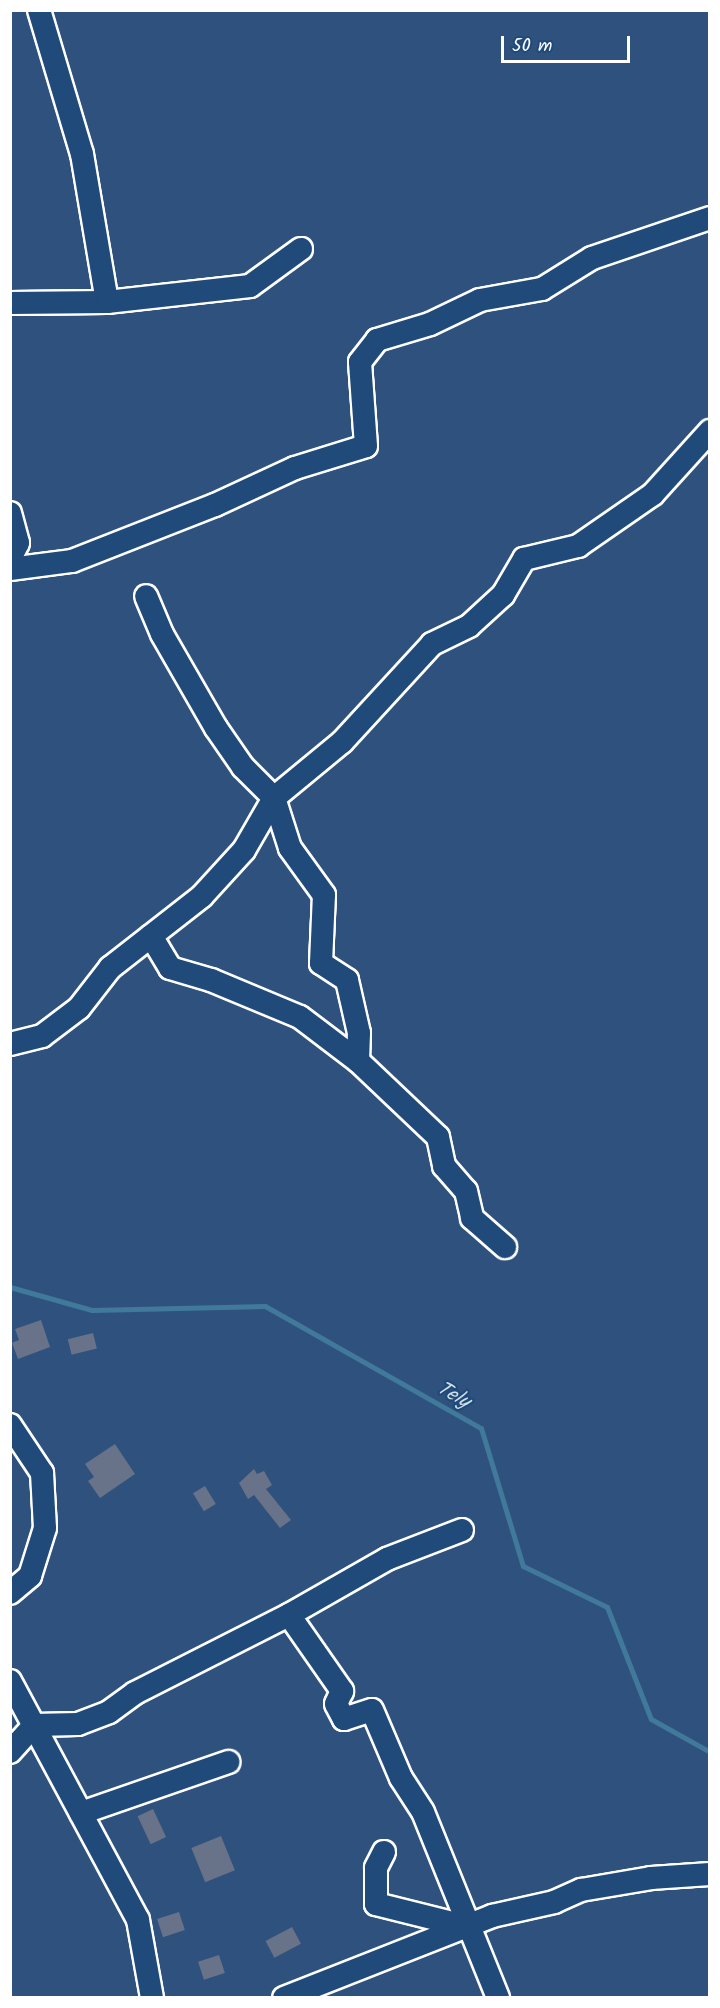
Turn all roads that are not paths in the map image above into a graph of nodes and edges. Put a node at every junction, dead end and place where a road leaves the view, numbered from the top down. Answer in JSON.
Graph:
{"nodes":[{"id":1,"x":39,"y":10,"type":"edge"},
{"id":2,"x":710,"y":218,"type":"edge"},
{"id":3,"x":301,"y":249,"type":"dead end"},
{"id":4,"x":107,"y":302,"type":"junction"},
{"id":5,"x":10,"y":303,"type":"edge"},
{"id":6,"x":710,"y":431,"type":"edge"},
{"id":7,"x":10,"y":513,"type":"edge"},
{"id":8,"x":10,"y":559,"type":"edge"},
{"id":9,"x":10,"y":569,"type":"edge"},
{"id":10,"x":146,"y":596,"type":"dead end"},
{"id":11,"x":274,"y":798,"type":"junction"},
{"id":12,"x":151,"y":936,"type":"junction"},
{"id":13,"x":10,"y":1044,"type":"edge"},
{"id":14,"x":358,"y":1061,"type":"junction"},
{"id":15,"x":505,"y":1247,"type":"dead end"},
{"id":16,"x":10,"y":1425,"type":"edge"},
{"id":17,"x":462,"y":1530,"type":"dead end"},
{"id":18,"x":10,"y":1593,"type":"edge"},
{"id":19,"x":289,"y":1615,"type":"junction"},
{"id":20,"x":10,"y":1681,"type":"edge"},
{"id":21,"x":34,"y":1725,"type":"junction"},
{"id":22,"x":10,"y":1752,"type":"edge"},
{"id":23,"x":228,"y":1762,"type":"dead end"},
{"id":24,"x":81,"y":1813,"type":"junction"},
{"id":25,"x":384,"y":1852,"type":"dead end"},
{"id":26,"x":710,"y":1874,"type":"edge"},
{"id":27,"x":469,"y":1927,"type":"junction"},
{"id":28,"x":152,"y":1998,"type":"edge"},
{"id":29,"x":284,"y":1998,"type":"edge"},
{"id":30,"x":498,"y":1998,"type":"edge"}],
"edges":[{"from":1,"to":4,"type":"street"},
{"from":2,"to":9,"type":"street"},
{"from":3,"to":4,"type":"street"},
{"from":4,"to":5,"type":"street"},
{"from":6,"to":11,"type":"street"},
{"from":7,"to":8,"type":"street"},
{"from":10,"to":11,"type":"street"},
{"from":11,"to":12,"type":"street"},
{"from":11,"to":14,"type":"street"},
{"from":12,"to":13,"type":"street"},
{"from":12,"to":14,"type":"street"},
{"from":14,"to":15,"type":"street"},
{"from":16,"to":18,"type":"street"},
{"from":17,"to":19,"type":"street"},
{"from":19,"to":21,"type":"street"},
{"from":19,"to":27,"type":"street"},
{"from":20,"to":21,"type":"street"},
{"from":21,"to":22,"type":"street"},
{"from":21,"to":24,"type":"street"},
{"from":23,"to":24,"type":"street"},
{"from":24,"to":28,"type":"street"},
{"from":25,"to":27,"type":"street"},
{"from":26,"to":27,"type":"street"},
{"from":27,"to":29,"type":"street"},
{"from":27,"to":30,"type":"street"}]}
